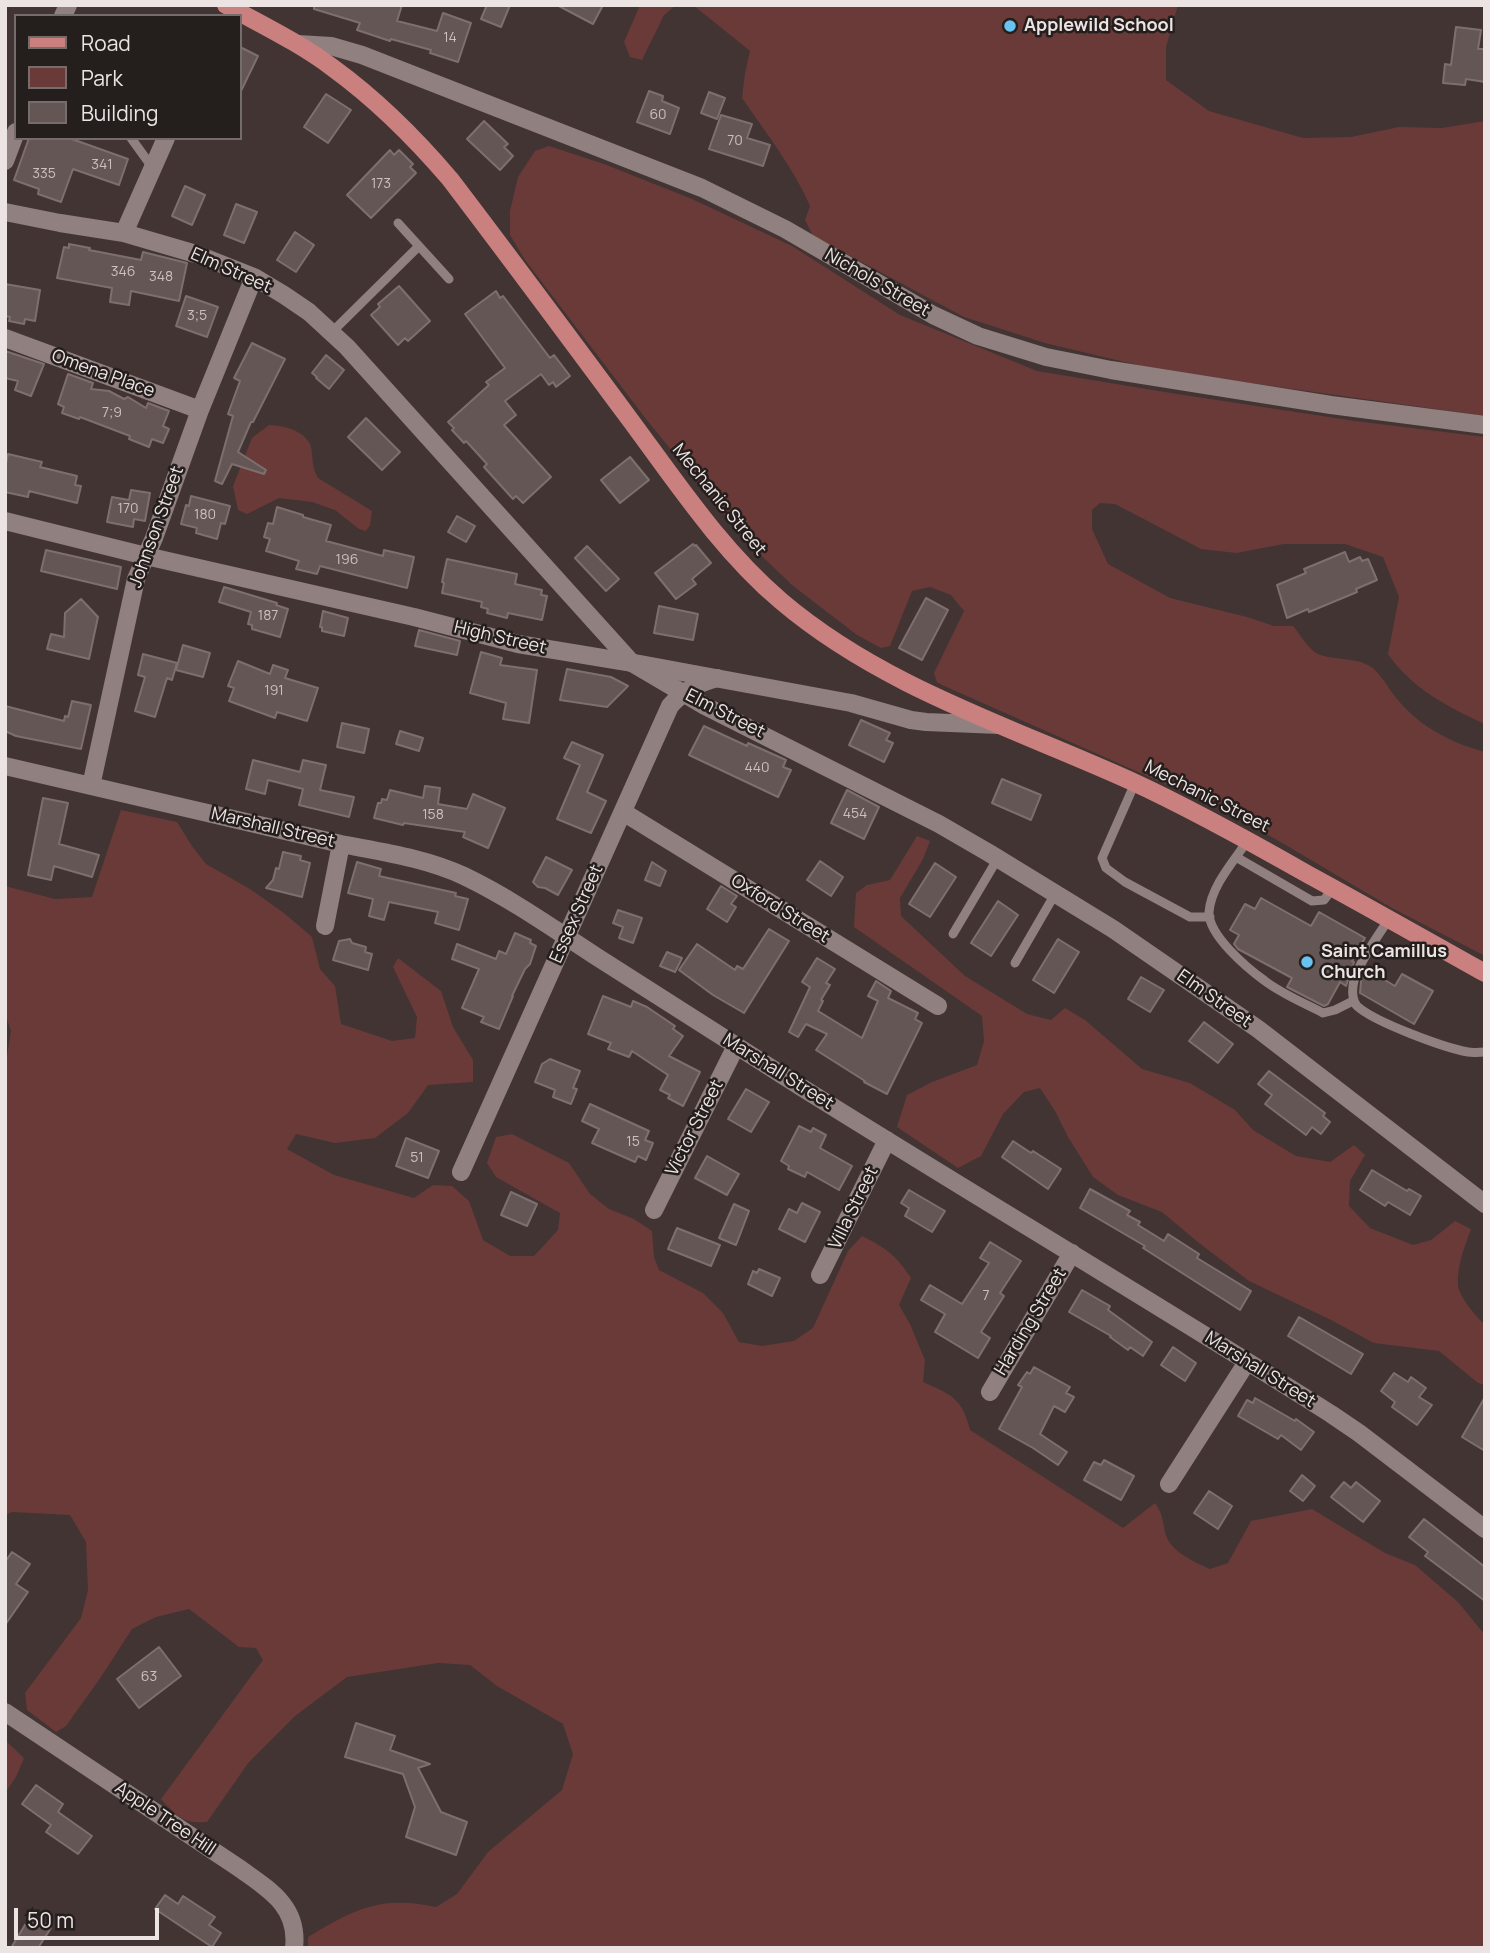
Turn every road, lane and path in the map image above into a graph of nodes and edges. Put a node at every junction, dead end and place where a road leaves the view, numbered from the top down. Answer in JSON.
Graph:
{"nodes":[{"id":1,"x":225,"y":5,"type":"edge"},
{"id":2,"x":242,"y":14,"type":"edge"},
{"id":3,"x":242,"y":14,"type":"edge"},
{"id":4,"x":298,"y":44,"type":"junction"},
{"id":5,"x":14,"y":137,"type":"edge"},
{"id":6,"x":132,"y":140,"type":"edge"},
{"id":7,"x":165,"y":140,"type":"edge"},
{"id":8,"x":5,"y":161,"type":"edge"},
{"id":9,"x":152,"y":167,"type":"junction"},
{"id":10,"x":5,"y":212,"type":"edge"},
{"id":11,"x":398,"y":223,"type":"dead end"},
{"id":12,"x":124,"y":233,"type":"junction"},
{"id":13,"x":419,"y":246,"type":"junction"},
{"id":14,"x":254,"y":277,"type":"junction"},
{"id":15,"x":449,"y":279,"type":"dead end"},
{"id":16,"x":332,"y":332,"type":"junction"},
{"id":17,"x":5,"y":338,"type":"edge"},
{"id":18,"x":200,"y":410,"type":"junction"},
{"id":19,"x":1485,"y":425,"type":"edge"},
{"id":20,"x":5,"y":521,"type":"edge"},
{"id":21,"x":146,"y":556,"type":"junction"},
{"id":22,"x":632,"y":663,"type":"junction"},
{"id":23,"x":717,"y":678,"type":"junction"},
{"id":24,"x":684,"y":693,"type":"junction"},
{"id":25,"x":666,"y":716,"type":"junction"},
{"id":26,"x":999,"y":725,"type":"junction"},
{"id":27,"x":5,"y":766,"type":"edge"},
{"id":28,"x":1135,"y":783,"type":"junction"},
{"id":29,"x":91,"y":786,"type":"junction"},
{"id":30,"x":623,"y":812,"type":"junction"},
{"id":31,"x":1248,"y":840,"type":"junction"},
{"id":32,"x":341,"y":844,"type":"junction"},
{"id":33,"x":998,"y":858,"type":"junction"},
{"id":34,"x":1236,"y":858,"type":"junction"},
{"id":35,"x":1333,"y":888,"type":"junction"},
{"id":36,"x":1055,"y":894,"type":"junction"},
{"id":37,"x":1210,"y":917,"type":"junction"},
{"id":38,"x":1389,"y":919,"type":"junction"},
{"id":39,"x":324,"y":926,"type":"dead end"},
{"id":40,"x":953,"y":934,"type":"dead end"},
{"id":41,"x":566,"y":937,"type":"junction"},
{"id":42,"x":1015,"y":963,"type":"dead end"},
{"id":43,"x":1485,"y":973,"type":"edge"},
{"id":44,"x":1353,"y":1001,"type":"junction"},
{"id":45,"x":938,"y":1006,"type":"dead end"},
{"id":46,"x":737,"y":1046,"type":"junction"},
{"id":47,"x":1485,"y":1052,"type":"edge"},
{"id":48,"x":887,"y":1140,"type":"junction"},
{"id":49,"x":461,"y":1172,"type":"dead end"},
{"id":50,"x":1485,"y":1204,"type":"edge"},
{"id":51,"x":654,"y":1210,"type":"dead end"},
{"id":52,"x":1072,"y":1253,"type":"junction"},
{"id":53,"x":820,"y":1275,"type":"dead end"},
{"id":54,"x":1247,"y":1362,"type":"junction"},
{"id":55,"x":990,"y":1392,"type":"dead end"},
{"id":56,"x":1169,"y":1484,"type":"dead end"},
{"id":57,"x":1483,"y":1523,"type":"edge"},
{"id":58,"x":5,"y":1712,"type":"edge"},
{"id":59,"x":294,"y":1948,"type":"edge"}],
"edges":[{"from":1,"to":3,"type":"main road","name":"Mechanic Street"},
{"from":2,"to":4,"type":"main road","name":"Mechanic Street"},
{"from":4,"to":19,"type":"street","name":"Nichols Street"},
{"from":4,"to":26,"type":"main road","name":"Mechanic Street"},
{"from":5,"to":8,"type":"street"},
{"from":6,"to":9,"type":"lane"},
{"from":7,"to":9,"type":"street"},
{"from":9,"to":12,"type":"street"},
{"from":10,"to":12,"type":"street","name":"Elm Street"},
{"from":11,"to":13,"type":"lane"},
{"from":12,"to":14,"type":"street","name":"Elm Street"},
{"from":13,"to":15,"type":"lane"},
{"from":13,"to":16,"type":"lane"},
{"from":14,"to":16,"type":"street","name":"Elm Street"},
{"from":14,"to":18,"type":"street","name":"Johnson Street"},
{"from":16,"to":22,"type":"street","name":"Elm Street"},
{"from":17,"to":18,"type":"street","name":"Omena Place"},
{"from":18,"to":21,"type":"street","name":"Johnson Street"},
{"from":20,"to":21,"type":"street","name":"High Street"},
{"from":21,"to":22,"type":"street","name":"High Street"},
{"from":21,"to":29,"type":"street","name":"Johnson Street"},
{"from":22,"to":23,"type":"street","name":"High Street"},
{"from":22,"to":24,"type":"street","name":"Elm Street"},
{"from":22,"to":25,"type":"street"},
{"from":23,"to":24,"type":"street"},
{"from":23,"to":26,"type":"street","name":"High Street"},
{"from":24,"to":25,"type":"street","name":"Essex Street"},
{"from":24,"to":33,"type":"street","name":"Elm Street"},
{"from":25,"to":30,"type":"street","name":"Essex Street"},
{"from":26,"to":28,"type":"main road","name":"Mechanic Street"},
{"from":27,"to":29,"type":"street","name":"Marshall Street"},
{"from":28,"to":31,"type":"main road","name":"Mechanic Street"},
{"from":28,"to":37,"type":"lane"},
{"from":29,"to":32,"type":"street","name":"Marshall Street"},
{"from":30,"to":41,"type":"street","name":"Essex Street"},
{"from":30,"to":45,"type":"street","name":"Oxford Street"},
{"from":31,"to":34,"type":"lane"},
{"from":31,"to":35,"type":"main road","name":"Mechanic Street"},
{"from":32,"to":39,"type":"street"},
{"from":32,"to":41,"type":"street","name":"Marshall Street"},
{"from":33,"to":36,"type":"street","name":"Elm Street"},
{"from":33,"to":40,"type":"lane"},
{"from":34,"to":35,"type":"lane"},
{"from":34,"to":37,"type":"lane"},
{"from":35,"to":38,"type":"main road","name":"Mechanic Street"},
{"from":36,"to":42,"type":"lane"},
{"from":36,"to":50,"type":"street","name":"Elm Street"},
{"from":37,"to":44,"type":"lane"},
{"from":38,"to":43,"type":"main road","name":"Mechanic Street"},
{"from":38,"to":44,"type":"lane"},
{"from":41,"to":46,"type":"street","name":"Marshall Street"},
{"from":41,"to":49,"type":"street","name":"Essex Street"},
{"from":44,"to":47,"type":"lane"},
{"from":46,"to":48,"type":"street","name":"Marshall Street"},
{"from":46,"to":51,"type":"street","name":"Victor Street"},
{"from":48,"to":52,"type":"street","name":"Marshall Street"},
{"from":48,"to":53,"type":"street","name":"Villa Street"},
{"from":52,"to":54,"type":"street","name":"Marshall Street"},
{"from":52,"to":55,"type":"street","name":"Harding Street"},
{"from":54,"to":56,"type":"street"},
{"from":54,"to":57,"type":"street","name":"Marshall Street"},
{"from":58,"to":59,"type":"street","name":"Apple Tree Hill"}]}
